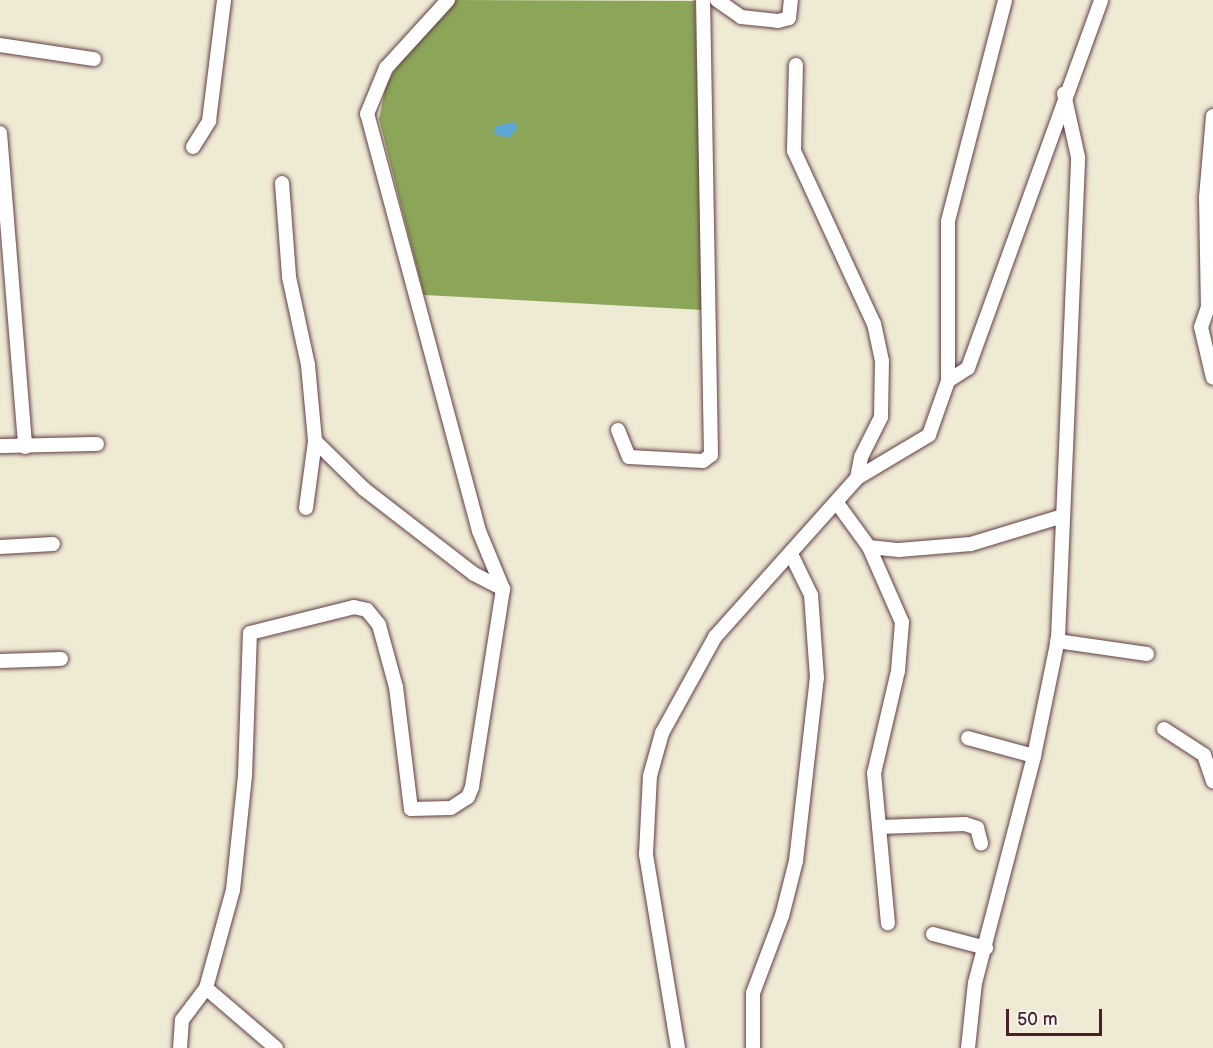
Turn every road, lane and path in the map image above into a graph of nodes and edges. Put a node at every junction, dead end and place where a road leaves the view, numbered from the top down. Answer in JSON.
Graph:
{"nodes":[{"id":1,"x":224,"y":0,"type":"edge"},
{"id":2,"x":448,"y":0,"type":"edge"},
{"id":3,"x":704,"y":0,"type":"edge"},
{"id":4,"x":717,"y":0,"type":"edge"},
{"id":5,"x":791,"y":0,"type":"edge"},
{"id":6,"x":1005,"y":0,"type":"edge"},
{"id":7,"x":1101,"y":0,"type":"edge"},
{"id":8,"x":0,"y":45,"type":"edge"},
{"id":9,"x":94,"y":59,"type":"dead end"},
{"id":10,"x":796,"y":65,"type":"dead end"},
{"id":11,"x":1064,"y":94,"type":"junction"},
{"id":12,"x":1213,"y":116,"type":"edge"},
{"id":13,"x":0,"y":133,"type":"edge"},
{"id":14,"x":193,"y":147,"type":"dead end"},
{"id":15,"x":282,"y":183,"type":"dead end"},
{"id":16,"x":1213,"y":378,"type":"edge"},
{"id":17,"x":948,"y":381,"type":"junction"},
{"id":18,"x":618,"y":430,"type":"dead end"},
{"id":19,"x":315,"y":441,"type":"junction"},
{"id":20,"x":97,"y":444,"type":"dead end"},
{"id":21,"x":0,"y":446,"type":"edge"},
{"id":22,"x":25,"y":447,"type":"junction"},
{"id":23,"x":857,"y":478,"type":"junction"},
{"id":24,"x":837,"y":503,"type":"junction"},
{"id":25,"x":306,"y":508,"type":"dead end"},
{"id":26,"x":1063,"y":516,"type":"junction"},
{"id":27,"x":53,"y":544,"type":"dead end"},
{"id":28,"x":0,"y":547,"type":"edge"},
{"id":29,"x":869,"y":547,"type":"junction"},
{"id":30,"x":792,"y":556,"type":"junction"},
{"id":31,"x":503,"y":589,"type":"junction"},
{"id":32,"x":1057,"y":641,"type":"junction"},
{"id":33,"x":1147,"y":654,"type":"dead end"},
{"id":34,"x":61,"y":658,"type":"dead end"},
{"id":35,"x":0,"y":661,"type":"edge"},
{"id":36,"x":1164,"y":729,"type":"dead end"},
{"id":37,"x":968,"y":738,"type":"dead end"},
{"id":38,"x":1034,"y":756,"type":"junction"},
{"id":39,"x":1213,"y":781,"type":"edge"},
{"id":40,"x":879,"y":826,"type":"junction"},
{"id":41,"x":981,"y":843,"type":"dead end"},
{"id":42,"x":888,"y":923,"type":"dead end"},
{"id":43,"x":933,"y":934,"type":"dead end"},
{"id":44,"x":986,"y":948,"type":"junction"},
{"id":45,"x":206,"y":988,"type":"junction"},
{"id":46,"x":180,"y":1048,"type":"edge"},
{"id":47,"x":276,"y":1048,"type":"edge"},
{"id":48,"x":678,"y":1048,"type":"edge"},
{"id":49,"x":753,"y":1048,"type":"edge"},
{"id":50,"x":968,"y":1048,"type":"edge"}],
"edges":[{"from":1,"to":14,"type":"street"},
{"from":2,"to":31,"type":"street"},
{"from":3,"to":18,"type":"street"},
{"from":4,"to":5,"type":"street"},
{"from":6,"to":17,"type":"street"},
{"from":7,"to":11,"type":"street"},
{"from":8,"to":9,"type":"street"},
{"from":10,"to":23,"type":"street"},
{"from":11,"to":17,"type":"street"},
{"from":11,"to":26,"type":"street"},
{"from":12,"to":16,"type":"street"},
{"from":13,"to":22,"type":"street"},
{"from":15,"to":19,"type":"street"},
{"from":17,"to":23,"type":"street"},
{"from":19,"to":25,"type":"street"},
{"from":19,"to":31,"type":"street"},
{"from":20,"to":22,"type":"street"},
{"from":21,"to":22,"type":"street"},
{"from":23,"to":24,"type":"street"},
{"from":24,"to":29,"type":"street"},
{"from":24,"to":30,"type":"street"},
{"from":26,"to":29,"type":"street"},
{"from":26,"to":32,"type":"street"},
{"from":27,"to":28,"type":"street"},
{"from":29,"to":40,"type":"street"},
{"from":30,"to":48,"type":"street"},
{"from":30,"to":49,"type":"street"},
{"from":31,"to":45,"type":"street"},
{"from":32,"to":33,"type":"street"},
{"from":32,"to":38,"type":"street"},
{"from":34,"to":35,"type":"street"},
{"from":36,"to":39,"type":"street"},
{"from":37,"to":38,"type":"street"},
{"from":38,"to":44,"type":"street"},
{"from":40,"to":41,"type":"street"},
{"from":40,"to":42,"type":"street"},
{"from":43,"to":44,"type":"street"},
{"from":44,"to":50,"type":"street"},
{"from":45,"to":46,"type":"street"},
{"from":45,"to":47,"type":"street"}]}
